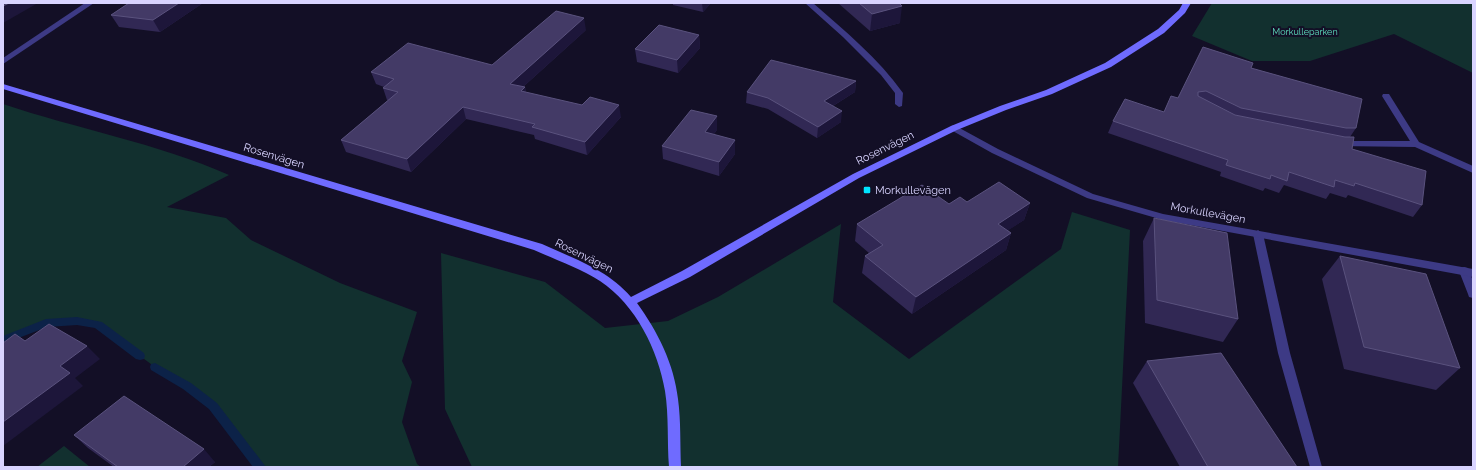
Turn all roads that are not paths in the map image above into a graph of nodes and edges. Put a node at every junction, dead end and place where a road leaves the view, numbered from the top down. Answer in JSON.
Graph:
{"nodes":[{"id":1,"x":90,"y":3,"type":"edge"},
{"id":2,"x":809,"y":3,"type":"edge"},
{"id":3,"x":1188,"y":3,"type":"edge"},
{"id":4,"x":3,"y":62,"type":"edge"},
{"id":5,"x":3,"y":86,"type":"edge"},
{"id":6,"x":1386,"y":96,"type":"dead end"},
{"id":7,"x":899,"y":104,"type":"dead end"},
{"id":8,"x":954,"y":128,"type":"junction"},
{"id":9,"x":1330,"y":142,"type":"edge"},
{"id":10,"x":1416,"y":144,"type":"junction"},
{"id":11,"x":1473,"y":170,"type":"edge"},
{"id":12,"x":1258,"y":234,"type":"junction"},
{"id":13,"x":1468,"y":272,"type":"edge"},
{"id":14,"x":1473,"y":294,"type":"edge"},
{"id":15,"x":630,"y":302,"type":"junction"},
{"id":16,"x":675,"y":467,"type":"edge"},
{"id":17,"x":1316,"y":467,"type":"edge"}],
"edges":[{"from":1,"to":4,"type":"street"},
{"from":2,"to":7,"type":"street"},
{"from":3,"to":8,"type":"street","name":"Rosenvägen"},
{"from":5,"to":15,"type":"street","name":"Rosenvägen"},
{"from":6,"to":10,"type":"street"},
{"from":8,"to":12,"type":"street","name":"Morkullevägen"},
{"from":8,"to":15,"type":"street","name":"Rosenvägen"},
{"from":9,"to":10,"type":"street"},
{"from":10,"to":11,"type":"street"},
{"from":12,"to":13,"type":"street","name":"Morkullevägen"},
{"from":12,"to":17,"type":"street"},
{"from":13,"to":14,"type":"street"},
{"from":15,"to":16,"type":"street"}]}
